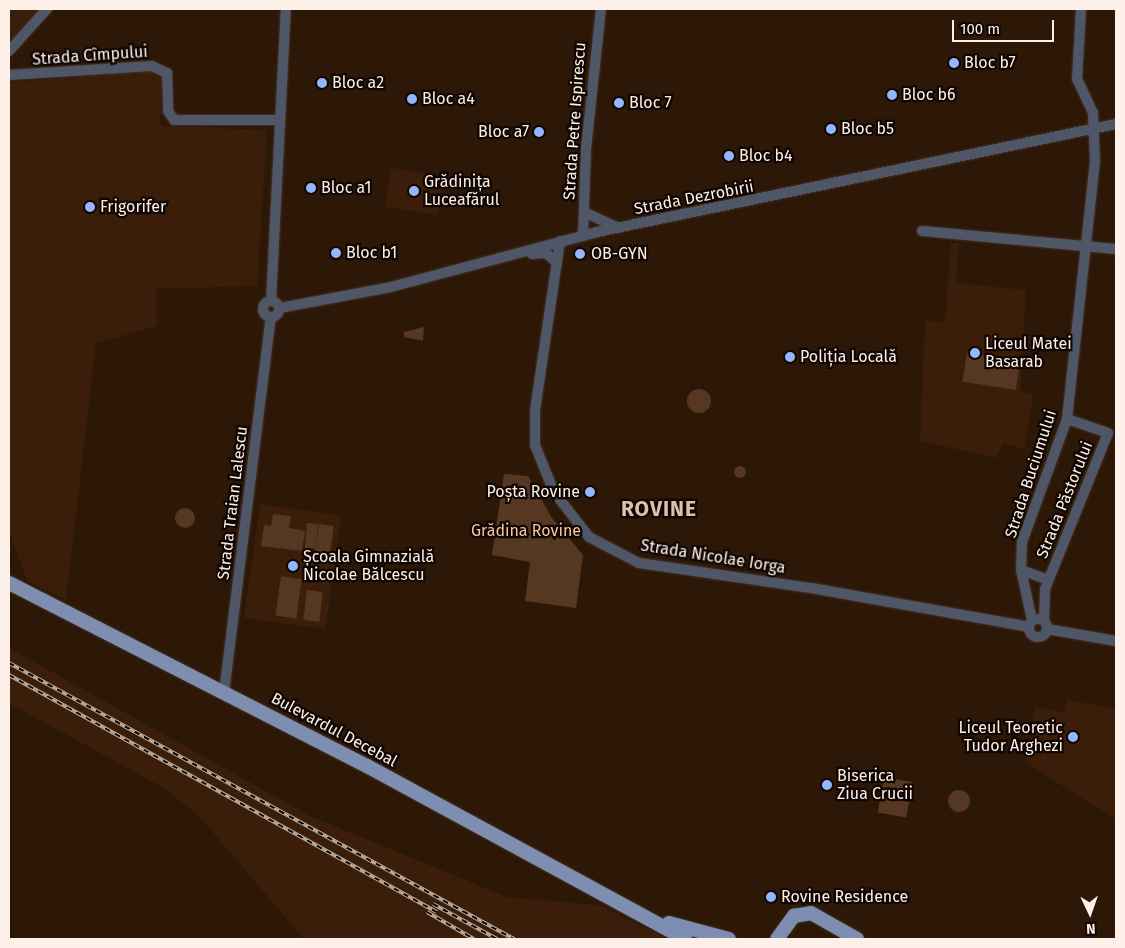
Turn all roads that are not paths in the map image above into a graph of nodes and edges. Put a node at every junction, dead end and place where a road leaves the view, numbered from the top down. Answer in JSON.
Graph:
{"nodes":[{"id":1,"x":47,"y":9,"type":"edge"},
{"id":2,"x":286,"y":9,"type":"edge"},
{"id":3,"x":601,"y":9,"type":"edge"},
{"id":4,"x":1081,"y":9,"type":"edge"},
{"id":5,"x":9,"y":51,"type":"edge"},
{"id":6,"x":9,"y":75,"type":"edge"},
{"id":7,"x":278,"y":120,"type":"junction"},
{"id":8,"x":1116,"y":124,"type":"edge"},
{"id":9,"x":1095,"y":128,"type":"junction"},
{"id":10,"x":584,"y":212,"type":"junction"},
{"id":11,"x":619,"y":228,"type":"junction"},
{"id":12,"x":922,"y":231,"type":"dead end"},
{"id":13,"x":583,"y":236,"type":"junction"},
{"id":14,"x":560,"y":241,"type":"junction"},
{"id":15,"x":1087,"y":246,"type":"junction"},
{"id":16,"x":1116,"y":249,"type":"edge"},
{"id":17,"x":508,"y":256,"type":"junction"},
{"id":18,"x":557,"y":263,"type":"junction"},
{"id":19,"x":271,"y":301,"type":"junction"},
{"id":20,"x":280,"y":308,"type":"junction"},
{"id":21,"x":271,"y":318,"type":"junction"},
{"id":22,"x":1067,"y":419,"type":"junction"},
{"id":23,"x":1021,"y":570,"type":"junction"},
{"id":24,"x":1048,"y":580,"type":"junction"},
{"id":25,"x":9,"y":583,"type":"edge"},
{"id":26,"x":1031,"y":624,"type":"junction"},
{"id":27,"x":1045,"y":625,"type":"junction"},
{"id":28,"x":1116,"y":641,"type":"edge"},
{"id":29,"x":224,"y":693,"type":"junction"},
{"id":30,"x":641,"y":912,"type":"junction"},
{"id":31,"x":684,"y":939,"type":"edge"},
{"id":32,"x":729,"y":939,"type":"edge"},
{"id":33,"x":777,"y":939,"type":"edge"},
{"id":34,"x":857,"y":939,"type":"edge"}],
"edges":[{"from":1,"to":5,"type":"street"},
{"from":2,"to":7,"type":"street"},
{"from":3,"to":10,"type":"street","name":"Strada Petre Ispirescu"},
{"from":4,"to":9,"type":"street","name":"Strada Buciumului"},
{"from":6,"to":7,"type":"street","name":"Strada Cîmpului"},
{"from":7,"to":19,"type":"street"},
{"from":8,"to":9,"type":"street","name":"Strada Dezrobirii"},
{"from":9,"to":11,"type":"street","name":"Strada Dezrobirii"},
{"from":9,"to":15,"type":"street","name":"Strada Buciumului"},
{"from":10,"to":11,"type":"street"},
{"from":10,"to":13,"type":"street","name":"Strada Petre Ispirescu"},
{"from":11,"to":13,"type":"street","name":"Strada Dezrobirii"},
{"from":12,"to":15,"type":"street"},
{"from":13,"to":14,"type":"street","name":"Strada Dezrobirii"},
{"from":14,"to":17,"type":"street","name":"Strada Dezrobirii"},
{"from":14,"to":18,"type":"street","name":"Strada Nicolae Iorga"},
{"from":15,"to":16,"type":"street"},
{"from":15,"to":22,"type":"street","name":"Strada Buciumului"},
{"from":17,"to":18,"type":"street"},
{"from":17,"to":20,"type":"street","name":"Strada Dezrobirii"},
{"from":18,"to":26,"type":"street","name":"Strada Nicolae Iorga"},
{"from":19,"to":20,"type":"street"},
{"from":19,"to":21,"type":"street","name":"Strada Traian Lalescu"},
{"from":20,"to":21,"type":"street"},
{"from":21,"to":29,"type":"street","name":"Strada Traian Lalescu"},
{"from":22,"to":23,"type":"street","name":"Strada Buciumului"},
{"from":22,"to":24,"type":"street","name":"Strada Păstorului"},
{"from":23,"to":24,"type":"street"},
{"from":23,"to":26,"type":"street","name":"Strada Buciumului"},
{"from":24,"to":27,"type":"street","name":"Strada Păstorului"},
{"from":25,"to":29,"type":"main road","name":"Bulevardul Decebal"},
{"from":26,"to":27,"type":"street"},
{"from":26,"to":27,"type":"street"},
{"from":27,"to":28,"type":"street"},
{"from":29,"to":30,"type":"main road","name":"Bulevardul Decebal"},
{"from":30,"to":31,"type":"main road","name":"Bulevardul Decebal"},
{"from":30,"to":32,"type":"main road","name":"Bulevardul Decebal"},
{"from":33,"to":34,"type":"main road"}]}
